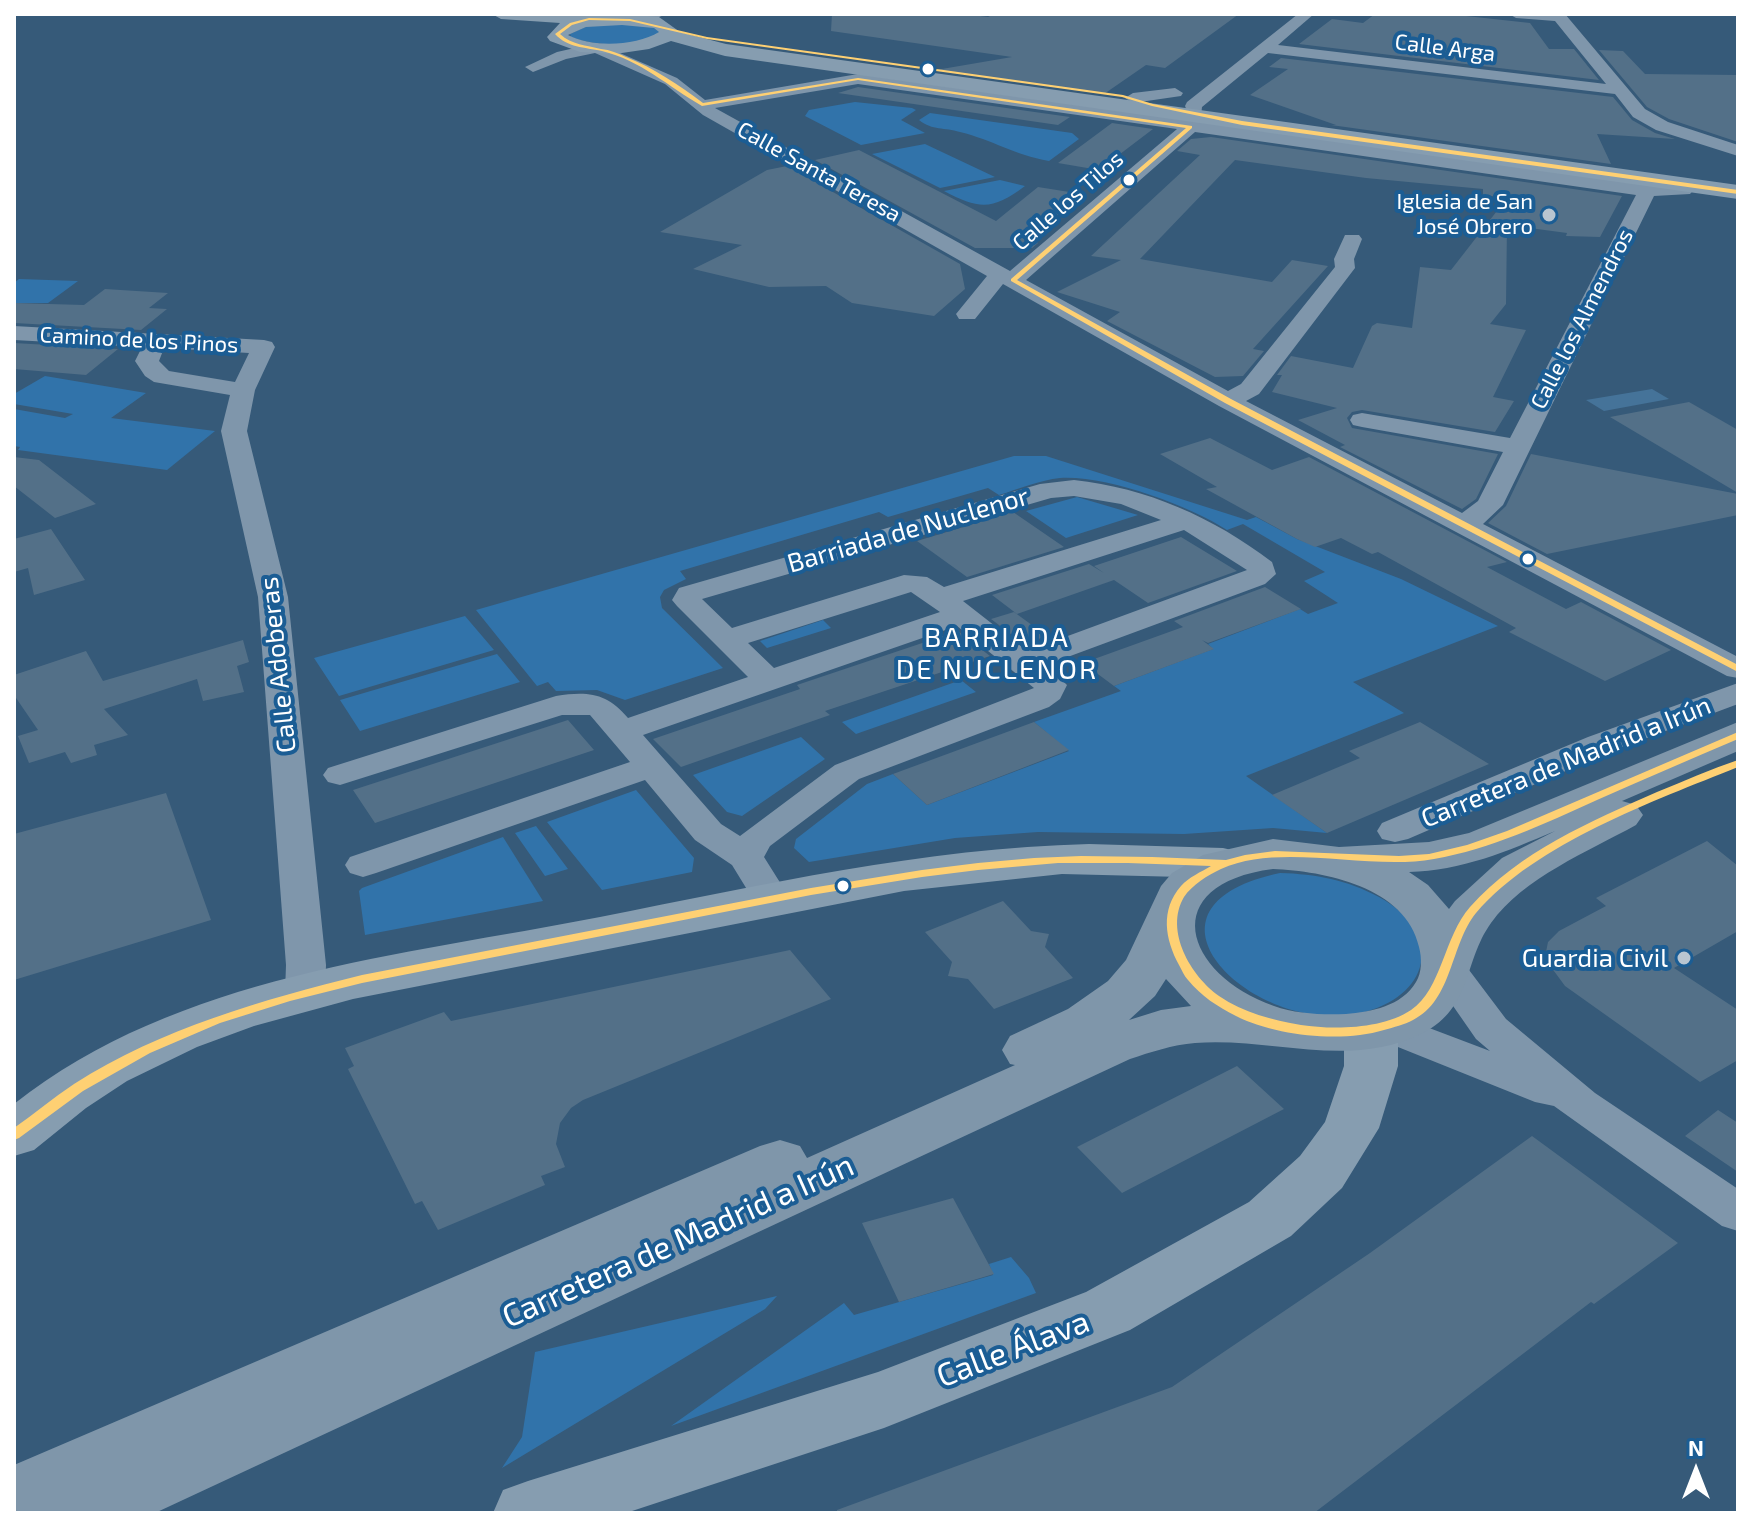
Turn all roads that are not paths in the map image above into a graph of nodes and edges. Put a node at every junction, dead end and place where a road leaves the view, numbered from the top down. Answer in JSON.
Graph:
{"nodes":[{"id":1,"x":501,"y":14,"type":"edge"},
{"id":2,"x":1307,"y":14,"type":"edge"},
{"id":3,"x":1516,"y":14,"type":"edge"},
{"id":4,"x":1558,"y":16,"type":"edge"},
{"id":5,"x":522,"y":17,"type":"junction"},
{"id":6,"x":612,"y":20,"type":"junction"},
{"id":7,"x":669,"y":23,"type":"edge"},
{"id":8,"x":558,"y":36,"type":"junction"},
{"id":9,"x":597,"y":48,"type":"junction"},
{"id":10,"x":1265,"y":48,"type":"junction"},
{"id":11,"x":725,"y":50,"type":"junction"},
{"id":12,"x":641,"y":56,"type":"junction"},
{"id":13,"x":1619,"y":90,"type":"junction"},
{"id":14,"x":1172,"y":96,"type":"dead end"},
{"id":15,"x":1133,"y":98,"type":"dead end"},
{"id":16,"x":702,"y":105,"type":"junction"},
{"id":17,"x":1189,"y":117,"type":"junction"},
{"id":18,"x":1738,"y":151,"type":"edge"},
{"id":19,"x":1423,"y":161,"type":"junction"},
{"id":20,"x":1686,"y":188,"type":"junction"},
{"id":21,"x":1647,"y":191,"type":"junction"},
{"id":22,"x":1738,"y":192,"type":"edge"},
{"id":23,"x":1352,"y":239,"type":"dead end"},
{"id":24,"x":1007,"y":277,"type":"junction"},
{"id":25,"x":1569,"y":289,"type":"dead end"},
{"id":26,"x":1606,"y":295,"type":"junction"},
{"id":27,"x":967,"y":314,"type":"dead end"},
{"id":28,"x":14,"y":333,"type":"edge"},
{"id":29,"x":156,"y":341,"type":"junction"},
{"id":30,"x":264,"y":347,"type":"joint"},
{"id":31,"x":1542,"y":376,"type":"junction"},
{"id":32,"x":1579,"y":381,"type":"dead end"},
{"id":33,"x":246,"y":383,"type":"junction"},
{"id":34,"x":1228,"y":401,"type":"junction"},
{"id":35,"x":1362,"y":420,"type":"dead end"},
{"id":36,"x":1518,"y":447,"type":"junction"},
{"id":37,"x":1188,"y":520,"type":"junction"},
{"id":38,"x":1465,"y":524,"type":"junction"},
{"id":39,"x":952,"y":606,"type":"junction"},
{"id":40,"x":727,"y":640,"type":"junction"},
{"id":41,"x":1025,"y":662,"type":"junction"},
{"id":42,"x":1738,"y":669,"type":"edge"},
{"id":43,"x":770,"y":681,"type":"junction"},
{"id":44,"x":1738,"y":693,"type":"edge"},
{"id":45,"x":622,"y":731,"type":"junction"},
{"id":46,"x":1738,"y":735,"type":"edge"},
{"id":47,"x":1738,"y":763,"type":"edge"},
{"id":48,"x":651,"y":766,"type":"junction"},
{"id":49,"x":340,"y":775,"type":"dead end"},
{"id":50,"x":1395,"y":831,"type":"dead end"},
{"id":51,"x":746,"y":857,"type":"junction"},
{"id":52,"x":1328,"y":858,"type":"junction"},
{"id":53,"x":1223,"y":863,"type":"junction"},
{"id":54,"x":363,"y":865,"type":"dead end"},
{"id":55,"x":772,"y":900,"type":"junction"},
{"id":56,"x":1170,"y":921,"type":"junction"},
{"id":57,"x":1446,"y":962,"type":"junction"},
{"id":58,"x":305,"y":993,"type":"junction"},
{"id":59,"x":1288,"y":1029,"type":"junction"},
{"id":60,"x":1379,"y":1029,"type":"junction"},
{"id":61,"x":1580,"y":1104,"type":"junction"},
{"id":62,"x":14,"y":1135,"type":"edge"},
{"id":63,"x":1738,"y":1213,"type":"edge"},
{"id":64,"x":486,"y":1309,"type":"junction"},
{"id":65,"x":14,"y":1498,"type":"edge"},
{"id":66,"x":81,"y":1513,"type":"edge"},
{"id":67,"x":528,"y":1513,"type":"edge"}],
"edges":[{"from":1,"to":5,"type":"main road"},
{"from":2,"to":10,"type":"street","name":"Calle los Tilos"},
{"from":3,"to":4,"type":"street"},
{"from":4,"to":13,"type":"street"},
{"from":5,"to":6,"type":"main road"},
{"from":5,"to":8,"type":"main road"},
{"from":6,"to":7,"type":"main road"},
{"from":6,"to":8,"type":"main road"},
{"from":7,"to":11,"type":"main road"},
{"from":7,"to":12,"type":"main road"},
{"from":8,"to":9,"type":"main road"},
{"from":8,"to":9,"type":"street"},
{"from":9,"to":12,"type":"main road"},
{"from":10,"to":13,"type":"street","name":"Calle Arga"},
{"from":10,"to":17,"type":"street","name":"Calle los Tilos"},
{"from":11,"to":12,"type":"main road"},
{"from":11,"to":17,"type":"main road"},
{"from":12,"to":16,"type":"street","name":"Calle Santa Teresa"},
{"from":13,"to":18,"type":"street"},
{"from":14,"to":15,"type":"street"},
{"from":16,"to":17,"type":"street"},
{"from":16,"to":24,"type":"street","name":"Calle Santa Teresa"},
{"from":17,"to":19,"type":"main road"},
{"from":17,"to":24,"type":"street","name":"Calle los Tilos"},
{"from":19,"to":20,"type":"main road"},
{"from":19,"to":21,"type":"street"},
{"from":20,"to":21,"type":"street"},
{"from":20,"to":22,"type":"main road"},
{"from":21,"to":26,"type":"street","name":"Calle los Almendros"},
{"from":23,"to":34,"type":"street"},
{"from":24,"to":27,"type":"street"},
{"from":24,"to":34,"type":"street","name":"Calle Santa Teresa"},
{"from":25,"to":26,"type":"street"},
{"from":26,"to":31,"type":"street","name":"Calle los Almendros"},
{"from":28,"to":29,"type":"street","name":"Camino de los Pinos"},
{"from":29,"to":30,"type":"street","name":"Camino de los Pinos"},
{"from":29,"to":33,"type":"street"},
{"from":30,"to":33,"type":"street","name":"Calle Adoberas"},
{"from":31,"to":32,"type":"street"},
{"from":31,"to":36,"type":"street","name":"Calle los Almendros"},
{"from":33,"to":58,"type":"street","name":"Calle Adoberas"},
{"from":34,"to":38,"type":"street","name":"Calle Santa Teresa"},
{"from":35,"to":36,"type":"street"},
{"from":36,"to":38,"type":"street","name":"Calle los Almendros"},
{"from":37,"to":39,"type":"street"},
{"from":37,"to":40,"type":"street","name":"Barriada de Nuclenor"},
{"from":37,"to":41,"type":"street","name":"Barriada de Nuclenor"},
{"from":38,"to":42,"type":"street","name":"Calle Santa Teresa"},
{"from":39,"to":40,"type":"street","name":"Barriada de Nuclenor"},
{"from":39,"to":41,"type":"street","name":"Barriada de Nuclenor"},
{"from":39,"to":43,"type":"street"},
{"from":40,"to":43,"type":"street","name":"Barriada de Nuclenor"},
{"from":41,"to":51,"type":"street","name":"Barriada de Nuclenor"},
{"from":43,"to":45,"type":"street"},
{"from":44,"to":50,"type":"street","name":"Carretera de Madrid a Irún"},
{"from":45,"to":48,"type":"street"},
{"from":45,"to":49,"type":"street"},
{"from":46,"to":52,"type":"highway","name":"Carretera de Madrid a Irún"},
{"from":47,"to":57,"type":"highway"},
{"from":48,"to":51,"type":"street"},
{"from":48,"to":54,"type":"street"},
{"from":51,"to":55,"type":"street"},
{"from":52,"to":53,"type":"highway"},
{"from":52,"to":57,"type":"highway"},
{"from":53,"to":55,"type":"main road"},
{"from":53,"to":56,"type":"highway"},
{"from":55,"to":58,"type":"main road"},
{"from":56,"to":59,"type":"highway"},
{"from":56,"to":64,"type":"highway","name":"Carretera de Madrid a Irún"},
{"from":57,"to":60,"type":"highway"},
{"from":57,"to":61,"type":"street"},
{"from":58,"to":62,"type":"main road"},
{"from":59,"to":60,"type":"highway"},
{"from":59,"to":64,"type":"highway","name":"Carretera de Madrid a Irún"},
{"from":60,"to":61,"type":"street"},
{"from":60,"to":67,"type":"main road","name":"Calle Álava"},
{"from":61,"to":63,"type":"street"},
{"from":64,"to":65,"type":"highway","name":"Carretera de Madrid a Irún"},
{"from":64,"to":66,"type":"highway","name":"Carretera de Madrid a Irún"}]}
